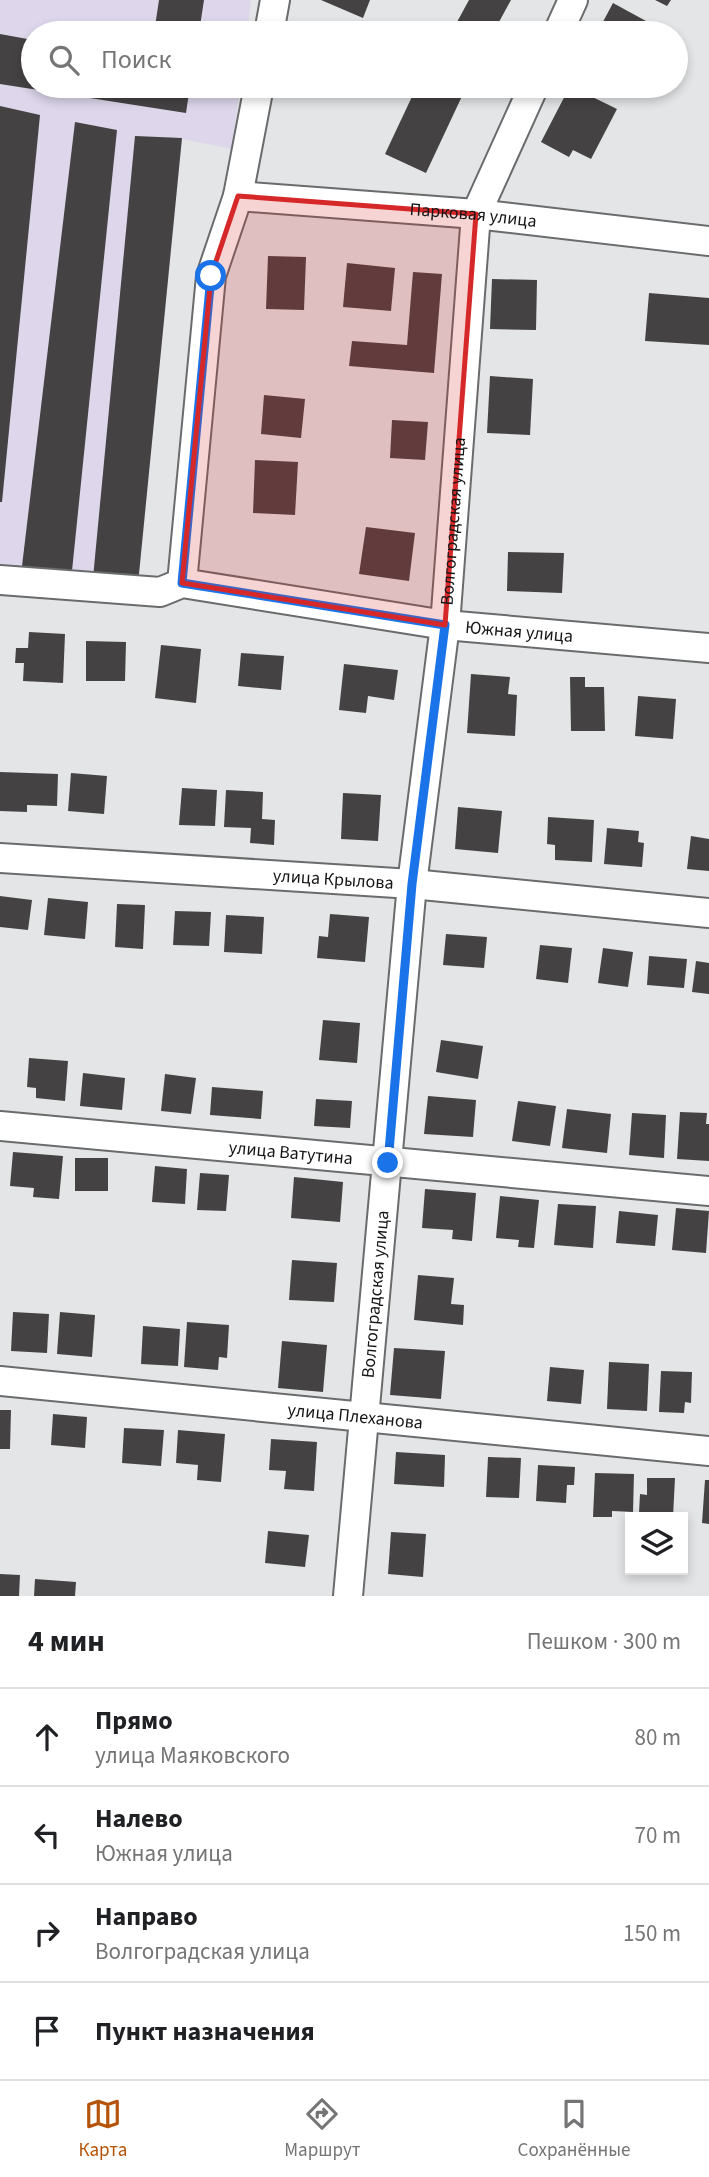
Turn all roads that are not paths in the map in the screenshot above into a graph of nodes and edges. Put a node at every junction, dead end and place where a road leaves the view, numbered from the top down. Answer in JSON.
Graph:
{"nodes":[{"id":1,"x":275,"y":0,"type":"edge"},
{"id":2,"x":573,"y":0,"type":"edge"},
{"id":3,"x":271,"y":21,"type":"edge"},
{"id":4,"x":563,"y":21,"type":"edge"},
{"id":5,"x":257,"y":98,"type":"edge"},
{"id":6,"x":529,"y":98,"type":"edge"},
{"id":7,"x":239,"y":196,"type":"junction"},
{"id":8,"x":476,"y":214,"type":"junction"},
{"id":9,"x":709,"y":241,"type":"edge"},
{"id":10,"x":0,"y":580,"type":"edge"},
{"id":11,"x":182,"y":583,"type":"junction"},
{"id":12,"x":445,"y":625,"type":"junction"},
{"id":13,"x":709,"y":648,"type":"edge"},
{"id":14,"x":0,"y":858,"type":"edge"},
{"id":15,"x":412,"y":884,"type":"junction"},
{"id":16,"x":709,"y":913,"type":"edge"},
{"id":17,"x":0,"y":1126,"type":"edge"},
{"id":18,"x":388,"y":1163,"type":"junction"},
{"id":19,"x":709,"y":1191,"type":"edge"},
{"id":20,"x":0,"y":1381,"type":"edge"},
{"id":21,"x":363,"y":1418,"type":"junction"},
{"id":22,"x":709,"y":1451,"type":"edge"},
{"id":23,"x":348,"y":1596,"type":"edge"}],
"edges":[{"from":1,"to":3,"type":"street"},
{"from":2,"to":4,"type":"street"},
{"from":5,"to":7,"type":"street"},
{"from":6,"to":8,"type":"street","name":"Волгоградская улица"},
{"from":7,"to":8,"type":"street","name":"Парковая улица"},
{"from":7,"to":11,"type":"street"},
{"from":8,"to":9,"type":"street","name":"Парковая улица"},
{"from":8,"to":12,"type":"street","name":"Волгоградская улица"},
{"from":10,"to":11,"type":"street","name":"Южная улица"},
{"from":11,"to":12,"type":"street","name":"Южная улица"},
{"from":12,"to":13,"type":"street","name":"Южная улица"},
{"from":12,"to":15,"type":"street","name":"Волгоградская улица"},
{"from":14,"to":15,"type":"street","name":"улица Крылова"},
{"from":15,"to":16,"type":"street","name":"улица Крылова"},
{"from":15,"to":18,"type":"street","name":"Волгоградская улица"},
{"from":17,"to":18,"type":"street","name":"улица Ватутина"},
{"from":18,"to":19,"type":"street","name":"улица Ватутина"},
{"from":18,"to":21,"type":"street","name":"Волгоградская улица"},
{"from":20,"to":21,"type":"street","name":"улица Плеханова"},
{"from":21,"to":22,"type":"street","name":"улица Плеханова"},
{"from":21,"to":23,"type":"street","name":"Волгоградская улица"}]}
